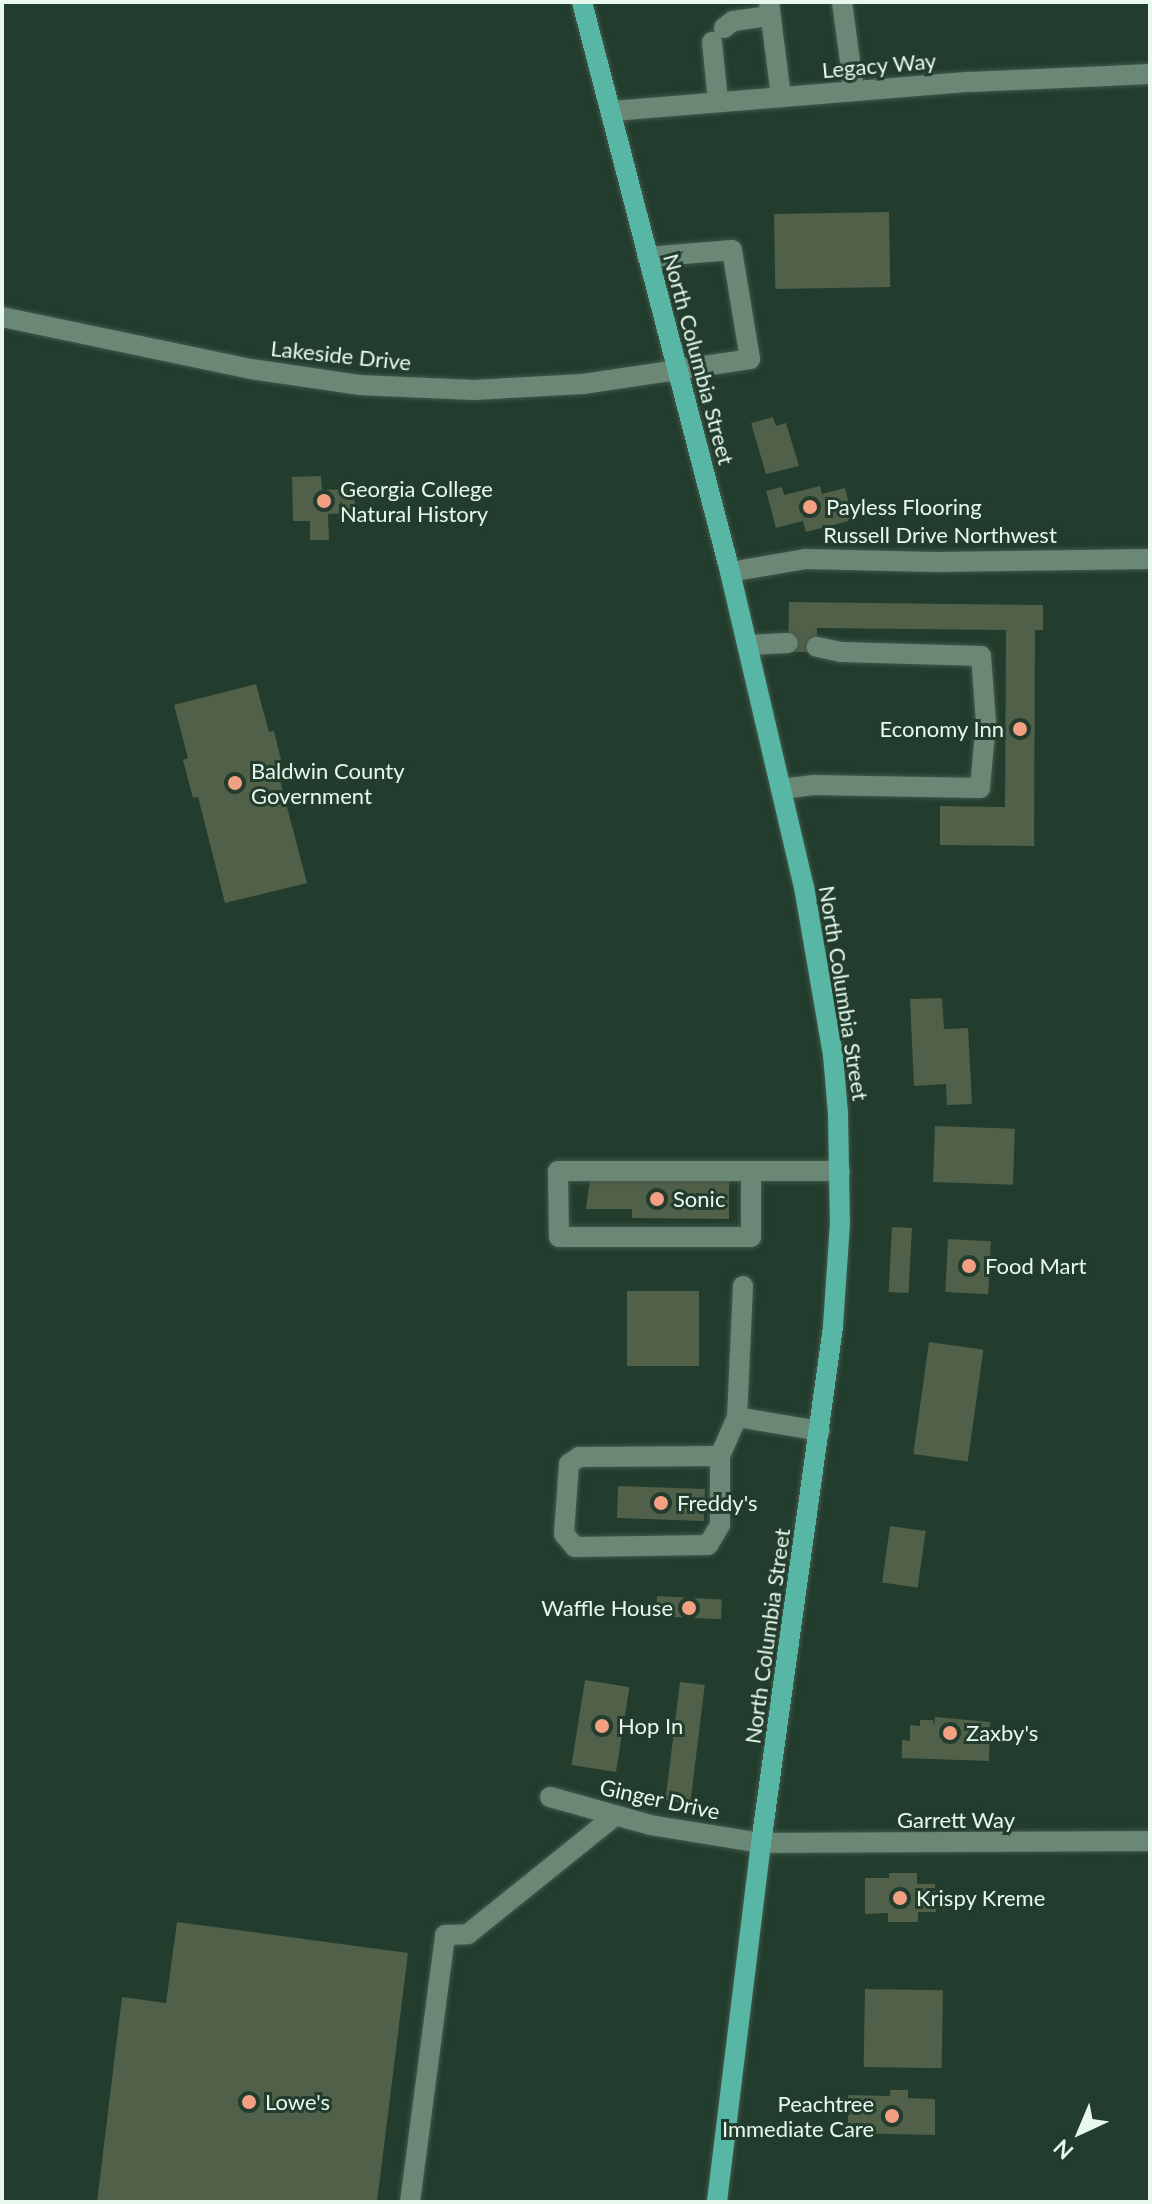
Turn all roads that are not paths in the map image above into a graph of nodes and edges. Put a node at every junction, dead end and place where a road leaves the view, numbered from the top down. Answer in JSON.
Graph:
{"nodes":[{"id":1,"x":582,"y":2,"type":"edge"},
{"id":2,"x":842,"y":2,"type":"edge"},
{"id":3,"x":770,"y":9,"type":"edge"},
{"id":4,"x":1150,"y":74,"type":"edge"},
{"id":5,"x":854,"y":91,"type":"junction"},
{"id":6,"x":781,"y":97,"type":"junction"},
{"id":7,"x":718,"y":101,"type":"junction"},
{"id":8,"x":613,"y":111,"type":"junction"},
{"id":9,"x":647,"y":257,"type":"junction"},
{"id":10,"x":2,"y":317,"type":"edge"},
{"id":11,"x":678,"y":370,"type":"junction"},
{"id":12,"x":1150,"y":559,"type":"edge"},
{"id":13,"x":730,"y":572,"type":"junction"},
{"id":14,"x":788,"y":643,"type":"dead end"},
{"id":15,"x":747,"y":645,"type":"junction"},
{"id":16,"x":817,"y":647,"type":"dead end"},
{"id":17,"x":781,"y":789,"type":"junction"},
{"id":18,"x":751,"y":1171,"type":"junction"},
{"id":19,"x":840,"y":1171,"type":"junction"},
{"id":20,"x":743,"y":1286,"type":"dead end"},
{"id":21,"x":737,"y":1417,"type":"junction"},
{"id":22,"x":820,"y":1431,"type":"junction"},
{"id":23,"x":720,"y":1456,"type":"junction"},
{"id":24,"x":550,"y":1797,"type":"dead end"},
{"id":25,"x":615,"y":1816,"type":"junction"},
{"id":26,"x":1150,"y":1841,"type":"edge"},
{"id":27,"x":761,"y":1843,"type":"junction"},
{"id":28,"x":410,"y":2202,"type":"edge"},
{"id":29,"x":717,"y":2202,"type":"edge"}],
"edges":[{"from":1,"to":8,"type":"main road","name":"North Columbia Street"},
{"from":2,"to":5,"type":"street"},
{"from":3,"to":6,"type":"street"},
{"from":3,"to":7,"type":"street"},
{"from":4,"to":5,"type":"street","name":"Legacy Way"},
{"from":5,"to":6,"type":"street","name":"Legacy Way"},
{"from":6,"to":7,"type":"street","name":"Legacy Way"},
{"from":7,"to":8,"type":"street","name":"Legacy Way"},
{"from":8,"to":9,"type":"main road","name":"North Columbia Street"},
{"from":9,"to":11,"type":"main road","name":"North Columbia Street"},
{"from":9,"to":11,"type":"street","name":"Lakeside Drive"},
{"from":10,"to":11,"type":"street","name":"Lakeside Drive"},
{"from":11,"to":13,"type":"main road","name":"North Columbia Street"},
{"from":12,"to":13,"type":"street","name":"Russell Drive Northwest"},
{"from":13,"to":15,"type":"main road","name":"North Columbia Street"},
{"from":14,"to":15,"type":"street"},
{"from":15,"to":17,"type":"main road","name":"North Columbia Street"},
{"from":16,"to":17,"type":"street"},
{"from":17,"to":19,"type":"main road","name":"North Columbia Street"},
{"from":18,"to":18,"type":"street"},
{"from":18,"to":19,"type":"street"},
{"from":19,"to":22,"type":"main road","name":"North Columbia Street"},
{"from":20,"to":21,"type":"street"},
{"from":21,"to":22,"type":"street"},
{"from":21,"to":23,"type":"street"},
{"from":22,"to":27,"type":"main road","name":"North Columbia Street"},
{"from":23,"to":23,"type":"street"},
{"from":24,"to":25,"type":"street","name":"Ginger Drive"},
{"from":25,"to":27,"type":"street","name":"Ginger Drive"},
{"from":25,"to":28,"type":"street"},
{"from":26,"to":27,"type":"street","name":"Garrett Way"},
{"from":27,"to":29,"type":"main road","name":"North Columbia Street"}]}
